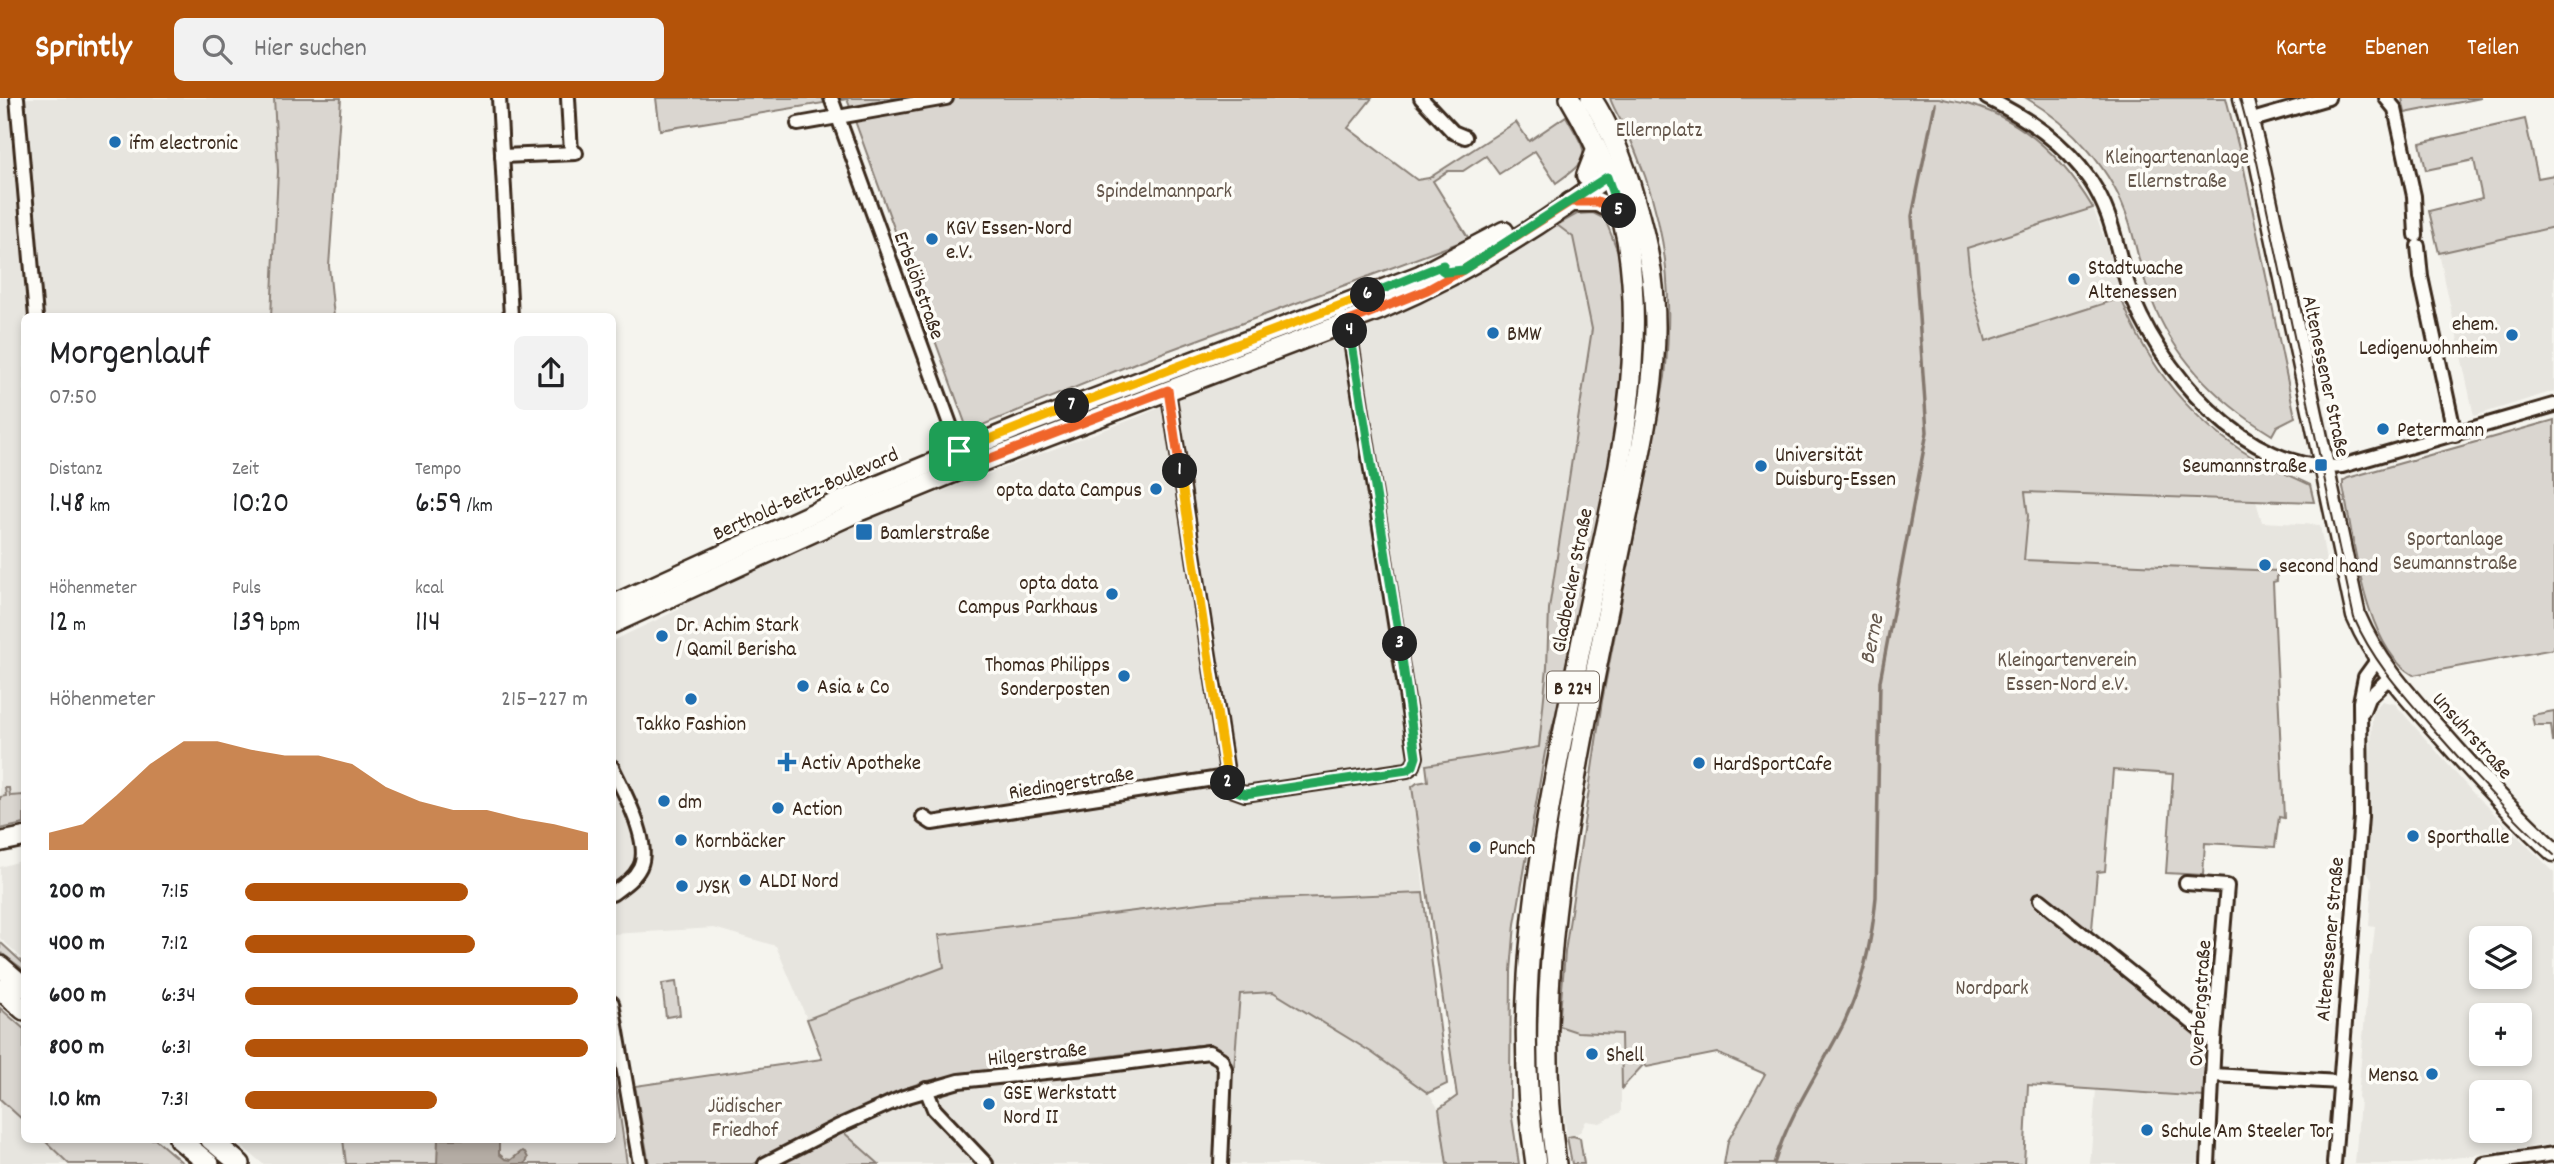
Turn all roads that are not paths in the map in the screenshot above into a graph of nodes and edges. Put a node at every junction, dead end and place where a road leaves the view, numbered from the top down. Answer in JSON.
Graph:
{"nodes":[{"id":1,"x":17,"y":98,"type":"edge"},
{"id":2,"x":499,"y":98,"type":"edge"},
{"id":3,"x":568,"y":98,"type":"edge"},
{"id":4,"x":831,"y":98,"type":"edge"},
{"id":5,"x":946,"y":98,"type":"edge"},
{"id":6,"x":1421,"y":98,"type":"edge"},
{"id":7,"x":1987,"y":98,"type":"edge"},
{"id":8,"x":2242,"y":98,"type":"edge"},
{"id":9,"x":2328,"y":98,"type":"edge"},
{"id":10,"x":2386,"y":98,"type":"edge"},
{"id":11,"x":1580,"y":100,"type":"edge"},
{"id":12,"x":839,"y":116,"type":"junction"},
{"id":13,"x":2249,"y":121,"type":"junction"},
{"id":14,"x":798,"y":124,"type":"dead end"},
{"id":15,"x":1465,"y":137,"type":"dead end"},
{"id":16,"x":502,"y":156,"type":"junction"},
{"id":17,"x":1624,"y":164,"type":"junction"},
{"id":18,"x":1598,"y":167,"type":"junction"},
{"id":19,"x":1570,"y":202,"type":"junction"},
{"id":20,"x":1620,"y":212,"type":"junction"},
{"id":21,"x":1443,"y":265,"type":"junction"},
{"id":22,"x":1463,"y":270,"type":"junction"},
{"id":23,"x":1423,"y":283,"type":"junction"},
{"id":24,"x":1331,"y":309,"type":"junction"},
{"id":25,"x":36,"y":313,"type":"edge"},
{"id":26,"x":511,"y":313,"type":"edge"},
{"id":27,"x":1347,"y":322,"type":"junction"},
{"id":28,"x":1175,"y":366,"type":"junction"},
{"id":29,"x":1168,"y":390,"type":"junction"},
{"id":30,"x":2554,"y":405,"type":"edge"},
{"id":31,"x":2455,"y":435,"type":"junction"},
{"id":32,"x":962,"y":459,"type":"junction"},
{"id":33,"x":2323,"y":468,"type":"junction"},
{"id":34,"x":871,"y":497,"type":"junction"},
{"id":35,"x":616,"y":603,"type":"edge"},
{"id":36,"x":616,"y":622,"type":"edge"},
{"id":37,"x":2378,"y":659,"type":"junction"},
{"id":38,"x":2390,"y":676,"type":"junction"},
{"id":39,"x":2360,"y":718,"type":"junction"},
{"id":40,"x":616,"y":777,"type":"edge"},
{"id":41,"x":1226,"y":777,"type":"junction"},
{"id":42,"x":923,"y":817,"type":"dead end"},
{"id":43,"x":21,"y":837,"type":"edge"},
{"id":44,"x":0,"y":842,"type":"edge"},
{"id":45,"x":21,"y":848,"type":"edge"},
{"id":46,"x":0,"y":852,"type":"edge"},
{"id":47,"x":2554,"y":852,"type":"edge"},
{"id":48,"x":2186,"y":883,"type":"dead end"},
{"id":49,"x":616,"y":891,"type":"edge"},
{"id":50,"x":2040,"y":900,"type":"dead end"},
{"id":51,"x":0,"y":966,"type":"edge"},
{"id":52,"x":21,"y":984,"type":"edge"},
{"id":53,"x":0,"y":989,"type":"edge"},
{"id":54,"x":21,"y":1007,"type":"edge"},
{"id":55,"x":616,"y":1026,"type":"edge"},
{"id":56,"x":2214,"y":1040,"type":"junction"},
{"id":57,"x":2212,"y":1074,"type":"junction"},
{"id":58,"x":2340,"y":1082,"type":"junction"},
{"id":59,"x":926,"y":1089,"type":"junction"},
{"id":60,"x":185,"y":1143,"type":"edge"},
{"id":61,"x":215,"y":1143,"type":"edge"},
{"id":62,"x":2554,"y":1154,"type":"edge"},
{"id":63,"x":2517,"y":1162,"type":"edge"},
{"id":64,"x":209,"y":1164,"type":"edge"},
{"id":65,"x":240,"y":1164,"type":"edge"},
{"id":66,"x":640,"y":1164,"type":"edge"},
{"id":67,"x":765,"y":1164,"type":"edge"},
{"id":68,"x":986,"y":1164,"type":"edge"},
{"id":69,"x":1221,"y":1164,"type":"edge"},
{"id":70,"x":1536,"y":1164,"type":"edge"},
{"id":71,"x":1556,"y":1164,"type":"edge"},
{"id":72,"x":2208,"y":1164,"type":"edge"},
{"id":73,"x":2334,"y":1164,"type":"edge"},
{"id":74,"x":2484,"y":1164,"type":"edge"}],
"edges":[{"from":1,"to":25,"type":"street"},
{"from":2,"to":16,"type":"street"},
{"from":3,"to":16,"type":"street"},
{"from":4,"to":12,"type":"street","name":"Erbslöhstraße"},
{"from":5,"to":12,"type":"street"},
{"from":6,"to":15,"type":"street"},
{"from":7,"to":33,"type":"street"},
{"from":8,"to":13,"type":"main road","name":"Altenessener Straße"},
{"from":9,"to":13,"type":"street"},
{"from":10,"to":31,"type":"street"},
{"from":11,"to":17,"type":"main road","name":"Gladbecker Straße","number":"B 224"},
{"from":11,"to":18,"type":"main road","name":"Gladbecker Straße","number":"B 224"},
{"from":12,"to":14,"type":"street"},
{"from":12,"to":32,"type":"street","name":"Erbslöhstraße"},
{"from":13,"to":33,"type":"main road","name":"Altenessener Straße"},
{"from":16,"to":26,"type":"street"},
{"from":17,"to":18,"type":"main road","name":"Berthold-Beitz-Boulevard"},
{"from":17,"to":71,"type":"main road","name":"Gladbecker Straße","number":"B 224"},
{"from":18,"to":19,"type":"main road","name":"Berthold-Beitz-Boulevard"},
{"from":18,"to":20,"type":"main road","name":"Gladbecker Straße","number":"B 224"},
{"from":18,"to":21,"type":"main road","name":"Berthold-Beitz-Boulevard"},
{"from":19,"to":20,"type":"main road"},
{"from":19,"to":22,"type":"main road","name":"Berthold-Beitz-Boulevard"},
{"from":20,"to":70,"type":"main road","name":"Gladbecker Straße","number":"B 224"},
{"from":21,"to":22,"type":"main road"},
{"from":21,"to":23,"type":"main road","name":"Berthold-Beitz-Boulevard"},
{"from":22,"to":23,"type":"main road","name":"Berthold-Beitz-Boulevard"},
{"from":23,"to":24,"type":"main road","name":"Berthold-Beitz-Boulevard"},
{"from":23,"to":27,"type":"main road","name":"Berthold-Beitz-Boulevard"},
{"from":24,"to":27,"type":"street"},
{"from":24,"to":28,"type":"main road","name":"Berthold-Beitz-Boulevard"},
{"from":27,"to":29,"type":"main road","name":"Berthold-Beitz-Boulevard"},
{"from":27,"to":41,"type":"street"},
{"from":28,"to":29,"type":"main road"},
{"from":28,"to":32,"type":"main road","name":"Berthold-Beitz-Boulevard"},
{"from":29,"to":32,"type":"main road","name":"Berthold-Beitz-Boulevard"},
{"from":29,"to":41,"type":"street"},
{"from":30,"to":31,"type":"street"},
{"from":31,"to":33,"type":"street"},
{"from":32,"to":34,"type":"main road","name":"Berthold-Beitz-Boulevard"},
{"from":33,"to":37,"type":"main road","name":"Altenessener Straße"},
{"from":34,"to":35,"type":"main road","name":"Berthold-Beitz-Boulevard"},
{"from":34,"to":36,"type":"main road","name":"Berthold-Beitz-Boulevard"},
{"from":37,"to":38,"type":"main road","name":"Altenessener Straße"},
{"from":37,"to":39,"type":"street","name":"Altenessener Straße"},
{"from":38,"to":39,"type":"street"},
{"from":38,"to":47,"type":"main road","name":"Unsuhrstraße"},
{"from":39,"to":58,"type":"street","name":"Altenessener Straße"},
{"from":40,"to":49,"type":"street"},
{"from":41,"to":42,"type":"street","name":"Riedingerstraße"},
{"from":43,"to":44,"type":"main road"},
{"from":45,"to":46,"type":"main road"},
{"from":48,"to":56,"type":"street","name":"Overbergstraße"},
{"from":50,"to":56,"type":"street"},
{"from":51,"to":52,"type":"main road"},
{"from":53,"to":54,"type":"main road"},
{"from":55,"to":66,"type":"street"},
{"from":56,"to":57,"type":"street","name":"Overbergstraße"},
{"from":57,"to":58,"type":"street"},
{"from":57,"to":72,"type":"street","name":"Overbergstraße"},
{"from":58,"to":73,"type":"street","name":"Altenessener Straße"},
{"from":59,"to":67,"type":"street","name":"Hilgerstraße"},
{"from":59,"to":68,"type":"street"},
{"from":59,"to":69,"type":"street","name":"Hilgerstraße"},
{"from":60,"to":64,"type":"main road"},
{"from":61,"to":65,"type":"main road"},
{"from":62,"to":63,"type":"street"},
{"from":63,"to":74,"type":"street"}]}
